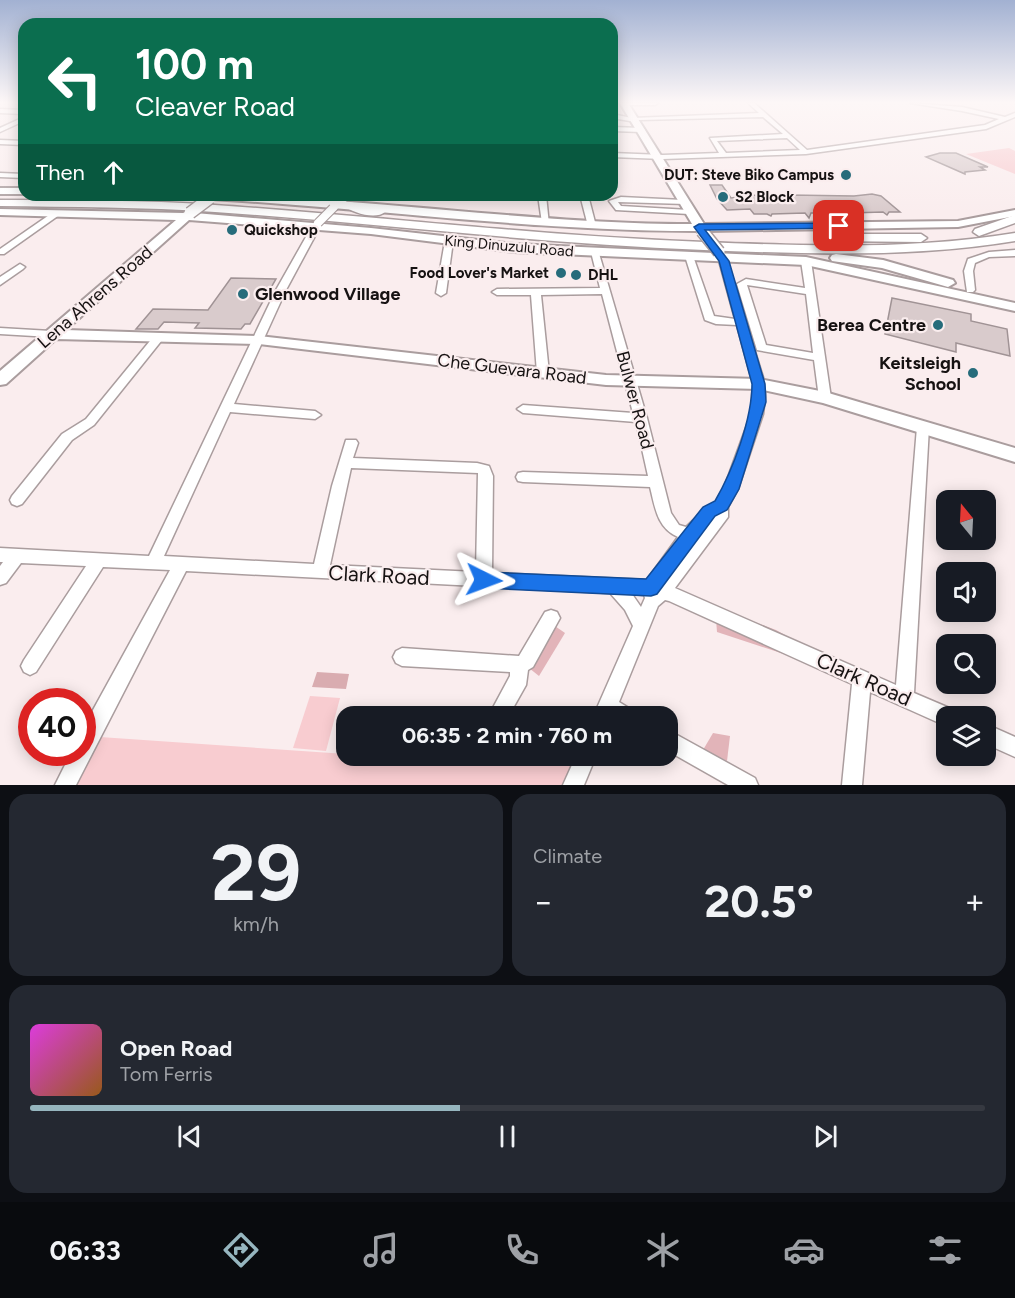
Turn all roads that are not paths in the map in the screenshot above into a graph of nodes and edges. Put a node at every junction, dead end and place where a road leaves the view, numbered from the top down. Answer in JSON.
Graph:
{"nodes":[{"id":1,"x":647,"y":140,"type":"edge"},
{"id":2,"x":713,"y":140,"type":"edge"},
{"id":3,"x":793,"y":140,"type":"edge"},
{"id":4,"x":896,"y":140,"type":"edge"},
{"id":5,"x":0,"y":142,"type":"edge"},
{"id":6,"x":18,"y":143,"type":"edge"},
{"id":7,"x":807,"y":152,"type":"junction"},
{"id":8,"x":618,"y":155,"type":"edge"},
{"id":9,"x":724,"y":155,"type":"junction"},
{"id":10,"x":657,"y":157,"type":"junction"},
{"id":11,"x":0,"y":175,"type":"edge"},
{"id":12,"x":18,"y":176,"type":"edge"},
{"id":13,"x":18,"y":192,"type":"edge"},
{"id":14,"x":0,"y":194,"type":"edge"},
{"id":15,"x":18,"y":195,"type":"edge"},
{"id":16,"x":618,"y":200,"type":"edge"},
{"id":17,"x":166,"y":201,"type":"edge"},
{"id":18,"x":202,"y":201,"type":"edge"},
{"id":19,"x":206,"y":201,"type":"edge"},
{"id":20,"x":306,"y":201,"type":"edge"},
{"id":21,"x":543,"y":201,"type":"edge"},
{"id":22,"x":586,"y":201,"type":"edge"},
{"id":23,"x":614,"y":201,"type":"edge"},
{"id":24,"x":343,"y":203,"type":"edge"},
{"id":25,"x":686,"y":207,"type":"junction"},
{"id":26,"x":1,"y":210,"type":"edge"},
{"id":27,"x":272,"y":211,"type":"junction"},
{"id":28,"x":58,"y":213,"type":"junction"},
{"id":29,"x":1015,"y":213,"type":"edge"},
{"id":30,"x":188,"y":214,"type":"junction"},
{"id":31,"x":1015,"y":219,"type":"edge"},
{"id":32,"x":546,"y":223,"type":"junction"},
{"id":33,"x":316,"y":224,"type":"junction"},
{"id":34,"x":1015,"y":225,"type":"edge"},
{"id":35,"x":592,"y":226,"type":"junction"},
{"id":36,"x":371,"y":231,"type":"junction"},
{"id":37,"x":979,"y":232,"type":"junction"},
{"id":38,"x":698,"y":236,"type":"junction"},
{"id":39,"x":1012,"y":238,"type":"edge"},
{"id":40,"x":449,"y":241,"type":"junction"},
{"id":41,"x":1,"y":252,"type":"edge"},
{"id":42,"x":595,"y":252,"type":"junction"},
{"id":43,"x":1015,"y":253,"type":"edge"},
{"id":44,"x":720,"y":254,"type":"junction"},
{"id":45,"x":690,"y":256,"type":"junction"},
{"id":46,"x":806,"y":261,"type":"junction"},
{"id":47,"x":20,"y":267,"type":"dead end"},
{"id":48,"x":0,"y":282,"type":"edge"},
{"id":49,"x":970,"y":290,"type":"junction"},
{"id":50,"x":536,"y":291,"type":"junction"},
{"id":51,"x":606,"y":291,"type":"junction"},
{"id":52,"x":497,"y":292,"type":"dead end"},
{"id":53,"x":811,"y":292,"type":"junction"},
{"id":54,"x":441,"y":293,"type":"dead end"},
{"id":55,"x":1015,"y":308,"type":"edge"},
{"id":56,"x":742,"y":322,"type":"junction"},
{"id":57,"x":0,"y":332,"type":"edge"},
{"id":58,"x":51,"y":334,"type":"junction"},
{"id":59,"x":158,"y":338,"type":"junction"},
{"id":60,"x":259,"y":340,"type":"junction"},
{"id":61,"x":820,"y":358,"type":"junction"},
{"id":62,"x":543,"y":373,"type":"junction"},
{"id":63,"x":0,"y":380,"type":"edge"},
{"id":64,"x":630,"y":381,"type":"junction"},
{"id":65,"x":759,"y":384,"type":"junction"},
{"id":66,"x":825,"y":398,"type":"junction"},
{"id":67,"x":228,"y":408,"type":"junction"},
{"id":68,"x":523,"y":409,"type":"dead end"},
{"id":69,"x":315,"y":415,"type":"dead end"},
{"id":70,"x":641,"y":418,"type":"junction"},
{"id":71,"x":923,"y":427,"type":"junction"},
{"id":72,"x":351,"y":443,"type":"dead end"},
{"id":73,"x":1015,"y":455,"type":"edge"},
{"id":74,"x":345,"y":463,"type":"junction"},
{"id":75,"x":523,"y":477,"type":"dead end"},
{"id":76,"x":656,"y":482,"type":"junction"},
{"id":77,"x":17,"y":500,"type":"dead end"},
{"id":78,"x":721,"y":507,"type":"junction"},
{"id":79,"x":690,"y":536,"type":"junction"},
{"id":80,"x":0,"y":555,"type":"edge"},
{"id":81,"x":17,"y":556,"type":"junction"},
{"id":82,"x":99,"y":560,"type":"junction"},
{"id":83,"x":153,"y":563,"type":"junction"},
{"id":84,"x":181,"y":565,"type":"junction"},
{"id":85,"x":320,"y":572,"type":"junction"},
{"id":86,"x":0,"y":578,"type":"edge"},
{"id":87,"x":484,"y":580,"type":"junction"},
{"id":88,"x":615,"y":587,"type":"junction"},
{"id":89,"x":655,"y":593,"type":"junction"},
{"id":90,"x":550,"y":618,"type":"dead end"},
{"id":91,"x":642,"y":627,"type":"junction"},
{"id":92,"x":402,"y":657,"type":"dead end"},
{"id":93,"x":30,"y":666,"type":"dead end"},
{"id":94,"x":518,"y":666,"type":"junction"},
{"id":95,"x":862,"y":679,"type":"junction"},
{"id":96,"x":904,"y":698,"type":"junction"},
{"id":97,"x":504,"y":706,"type":"edge"},
{"id":98,"x":609,"y":706,"type":"edge"},
{"id":99,"x":936,"y":712,"type":"edge"},
{"id":100,"x":96,"y":726,"type":"edge"},
{"id":101,"x":996,"y":738,"type":"edge"},
{"id":102,"x":678,"y":746,"type":"edge"},
{"id":103,"x":1015,"y":747,"type":"edge"},
{"id":104,"x":75,"y":766,"type":"edge"},
{"id":105,"x":582,"y":766,"type":"edge"},
{"id":106,"x":65,"y":785,"type":"edge"},
{"id":107,"x":573,"y":785,"type":"edge"},
{"id":108,"x":748,"y":785,"type":"edge"},
{"id":109,"x":852,"y":785,"type":"edge"}],
"edges":[{"from":1,"to":10,"type":"main road"},
{"from":2,"to":9,"type":"street"},
{"from":3,"to":7,"type":"street"},
{"from":4,"to":7,"type":"street"},
{"from":5,"to":6,"type":"street"},
{"from":7,"to":9,"type":"street"},
{"from":8,"to":10,"type":"street"},
{"from":9,"to":10,"type":"street"},
{"from":10,"to":25,"type":"main road"},
{"from":11,"to":12,"type":"street"},
{"from":13,"to":14,"type":"highway"},
{"from":14,"to":15,"type":"highway"},
{"from":16,"to":25,"type":"street"},
{"from":17,"to":27,"type":"highway"},
{"from":18,"to":27,"type":"highway"},
{"from":19,"to":30,"type":"main road","name":"Lena Ahrens Road","bridge":true},
{"from":20,"to":24,"type":"main road","name":"King Dinuzulu Road"},
{"from":21,"to":32,"type":"street"},
{"from":22,"to":35,"type":"street"},
{"from":23,"to":25,"type":"street"},
{"from":24,"to":32,"type":"main road","name":"King Dinuzulu Road"},
{"from":24,"to":33,"type":"street","bridge":true},
{"from":24,"to":38,"type":"highway"},
{"from":25,"to":38,"type":"main road"},
{"from":26,"to":27,"type":"highway"},
{"from":26,"to":28,"type":"main road","name":"King Dinuzulu Road"},
{"from":27,"to":38,"type":"highway"},
{"from":28,"to":30,"type":"main road","name":"King Dinuzulu Road"},
{"from":28,"to":41,"type":"street"},
{"from":29,"to":38,"type":"main road","name":"King Dinuzulu Road"},
{"from":30,"to":33,"type":"main road","name":"King Dinuzulu Road"},
{"from":30,"to":58,"type":"main road","name":"Lena Ahrens Road"},
{"from":31,"to":37,"type":"highway"},
{"from":32,"to":35,"type":"main road","name":"King Dinuzulu Road"},
{"from":33,"to":36,"type":"main road","name":"King Dinuzulu Road"},
{"from":33,"to":60,"type":"street"},
{"from":34,"to":37,"type":"highway"},
{"from":35,"to":38,"type":"main road","name":"King Dinuzulu Road"},
{"from":36,"to":38,"type":"highway"},
{"from":36,"to":40,"type":"main road","name":"King Dinuzulu Road"},
{"from":37,"to":38,"type":"highway"},
{"from":38,"to":39,"type":"highway"},
{"from":38,"to":44,"type":"main road","bridge":true},
{"from":40,"to":42,"type":"main road","name":"King Dinuzulu Road"},
{"from":40,"to":54,"type":"street"},
{"from":42,"to":45,"type":"main road","name":"King Dinuzulu Road"},
{"from":42,"to":51,"type":"street","name":"Bulwer Road"},
{"from":43,"to":49,"type":"street"},
{"from":44,"to":45,"type":"main road","name":"King Dinuzulu Road"},
{"from":44,"to":46,"type":"main road","name":"King Dinuzulu Road"},
{"from":44,"to":49,"type":"main road","name":"King Dinuzulu Road"},
{"from":44,"to":56,"type":"street"},
{"from":45,"to":56,"type":"street"},
{"from":46,"to":53,"type":"street"},
{"from":46,"to":55,"type":"main road","name":"King Dinuzulu Road"},
{"from":47,"to":48,"type":"street"},
{"from":49,"to":55,"type":"main road","name":"King Dinuzulu Road"},
{"from":50,"to":51,"type":"street"},
{"from":50,"to":52,"type":"street"},
{"from":50,"to":62,"type":"street"},
{"from":51,"to":64,"type":"street","name":"Bulwer Road"},
{"from":53,"to":61,"type":"street"},
{"from":53,"to":61,"type":"street"},
{"from":56,"to":65,"type":"street"},
{"from":57,"to":58,"type":"street","name":"Che Guevara Road"},
{"from":58,"to":59,"type":"main road","name":"Che Guevara Road"},
{"from":58,"to":63,"type":"main road","name":"Lena Ahrens Road"},
{"from":59,"to":60,"type":"main road","name":"Che Guevara Road"},
{"from":59,"to":77,"type":"street"},
{"from":60,"to":62,"type":"main road","name":"Che Guevara Road"},
{"from":60,"to":67,"type":"street"},
{"from":61,"to":66,"type":"street"},
{"from":62,"to":64,"type":"main road","name":"Che Guevara Road"},
{"from":64,"to":65,"type":"main road","name":"Che Guevara Road"},
{"from":64,"to":70,"type":"street","name":"Bulwer Road"},
{"from":65,"to":66,"type":"main road","name":"Che Guevara Road"},
{"from":65,"to":78,"type":"street"},
{"from":66,"to":71,"type":"main road","name":"Che Guevara Road"},
{"from":67,"to":69,"type":"street"},
{"from":67,"to":83,"type":"street"},
{"from":68,"to":70,"type":"street"},
{"from":70,"to":76,"type":"street","name":"Bulwer Road"},
{"from":71,"to":73,"type":"main road","name":"Che Guevara Road"},
{"from":71,"to":96,"type":"street"},
{"from":72,"to":74,"type":"street"},
{"from":74,"to":85,"type":"street"},
{"from":74,"to":87,"type":"street"},
{"from":75,"to":76,"type":"street"},
{"from":76,"to":79,"type":"street","name":"Bulwer Road"},
{"from":78,"to":79,"type":"street"},
{"from":78,"to":89,"type":"street"},
{"from":79,"to":89,"type":"street"},
{"from":80,"to":81,"type":"street","name":"Clark Road"},
{"from":81,"to":82,"type":"street","name":"Clark Road"},
{"from":81,"to":86,"type":"street"},
{"from":82,"to":83,"type":"street","name":"Clark Road"},
{"from":82,"to":93,"type":"street"},
{"from":83,"to":84,"type":"street","name":"Clark Road"},
{"from":84,"to":85,"type":"street","name":"Clark Road"},
{"from":84,"to":100,"type":"street"},
{"from":85,"to":87,"type":"street","name":"Clark Road"},
{"from":87,"to":88,"type":"street","name":"Clark Road"},
{"from":88,"to":89,"type":"street","name":"Clark Road"},
{"from":88,"to":91,"type":"street"},
{"from":89,"to":91,"type":"street"},
{"from":89,"to":95,"type":"street","name":"Clark Road"},
{"from":90,"to":94,"type":"street"},
{"from":91,"to":98,"type":"street"},
{"from":92,"to":94,"type":"street"},
{"from":94,"to":97,"type":"street"},
{"from":95,"to":96,"type":"street","name":"Clark Road"},
{"from":95,"to":109,"type":"street"},
{"from":96,"to":99,"type":"street","name":"Clark Road"},
{"from":101,"to":103,"type":"street"},
{"from":102,"to":108,"type":"street"},
{"from":104,"to":106,"type":"street"},
{"from":105,"to":107,"type":"street"}]}
